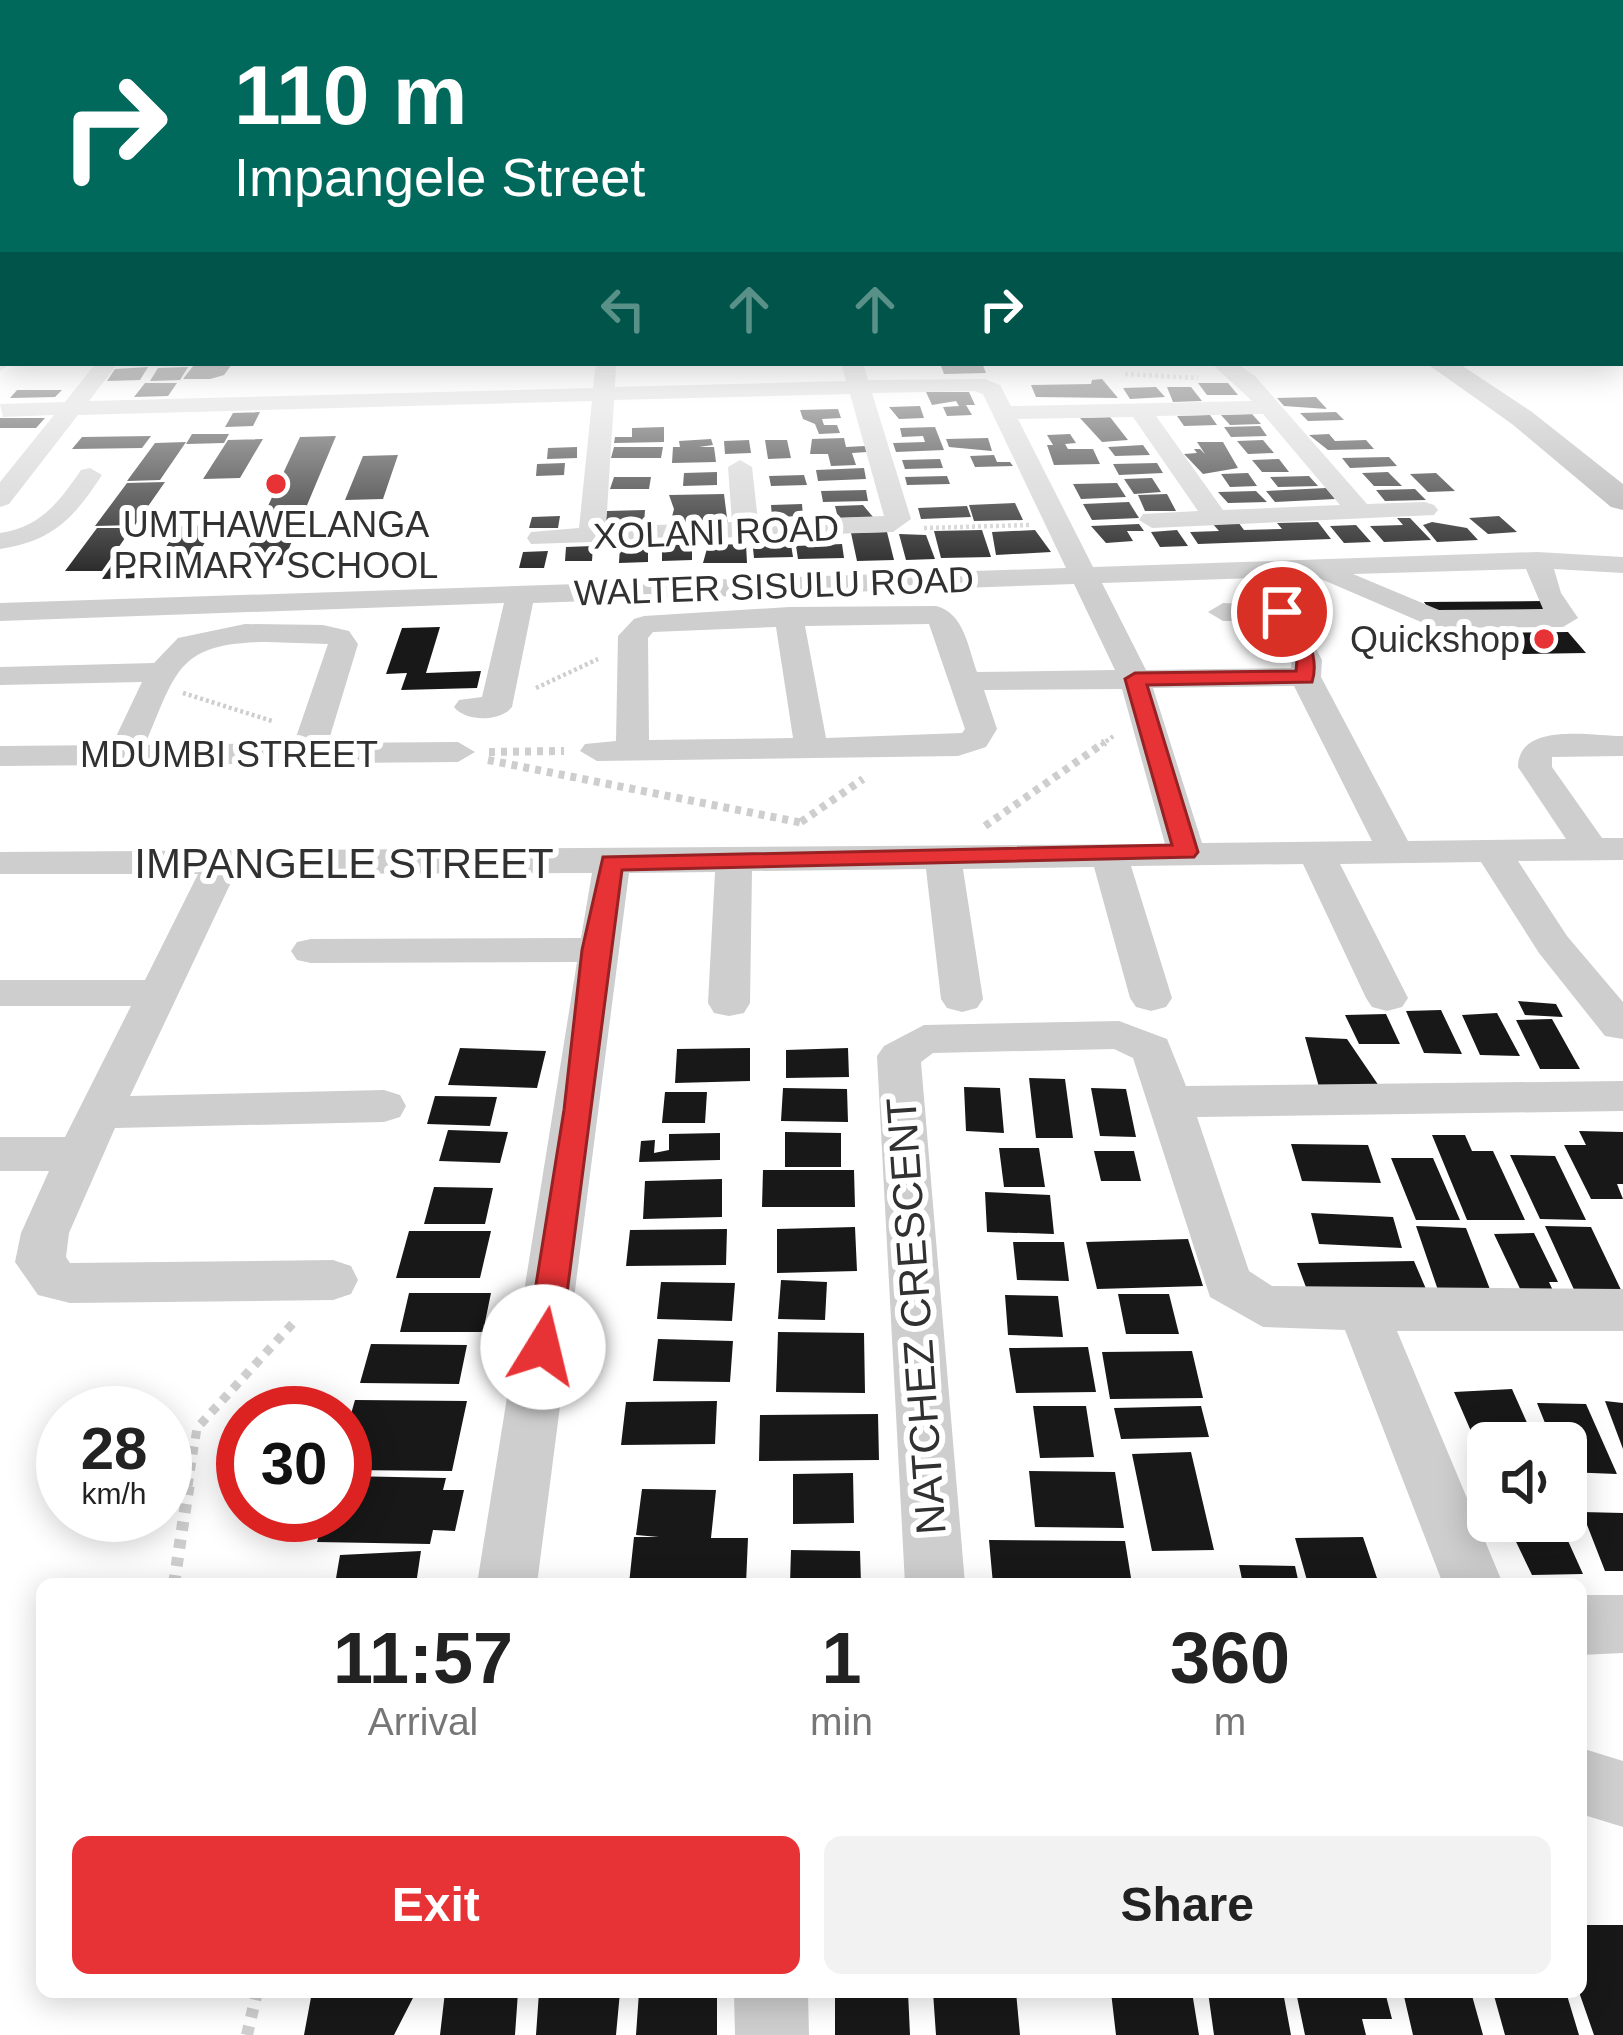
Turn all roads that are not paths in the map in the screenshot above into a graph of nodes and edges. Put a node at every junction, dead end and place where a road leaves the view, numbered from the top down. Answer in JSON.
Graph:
{"nodes":[{"id":1,"x":93,"y":406,"type":"edge"},
{"id":2,"x":605,"y":406,"type":"edge"},
{"id":3,"x":865,"y":406,"type":"edge"},
{"id":4,"x":1000,"y":406,"type":"edge"},
{"id":5,"x":1504,"y":406,"type":"edge"},
{"id":6,"x":1547,"y":406,"type":"edge"},
{"id":7,"x":73,"y":407,"type":"junction"},
{"id":8,"x":1270,"y":407,"type":"joint"},
{"id":9,"x":3,"y":410,"type":"dead end"},
{"id":10,"x":1140,"y":410,"type":"junction"},
{"id":11,"x":1004,"y":413,"type":"junction"},
{"id":12,"x":740,"y":467,"type":"dead end"},
{"id":13,"x":1623,"y":467,"type":"edge"},
{"id":14,"x":90,"y":475,"type":"dead end"},
{"id":15,"x":0,"y":500,"type":"edge"},
{"id":16,"x":1623,"y":500,"type":"edge"},
{"id":17,"x":1425,"y":510,"type":"dead end"},
{"id":18,"x":1359,"y":512,"type":"junction"},
{"id":19,"x":1215,"y":517,"type":"junction"},
{"id":20,"x":1152,"y":520,"type":"dead end"},
{"id":21,"x":746,"y":531,"type":"junction"},
{"id":22,"x":592,"y":536,"type":"junction"},
{"id":23,"x":540,"y":538,"type":"dead end"},
{"id":24,"x":0,"y":542,"type":"edge"},
{"id":25,"x":1623,"y":547,"type":"edge"},
{"id":26,"x":1542,"y":560,"type":"junction"},
{"id":27,"x":1623,"y":566,"type":"edge"},
{"id":28,"x":1314,"y":567,"type":"junction"},
{"id":29,"x":1085,"y":575,"type":"junction"},
{"id":30,"x":520,"y":594,"type":"junction"},
{"id":31,"x":0,"y":612,"type":"edge"},
{"id":32,"x":1223,"y":613,"type":"dead end"},
{"id":33,"x":789,"y":616,"type":"junction"},
{"id":34,"x":0,"y":676,"type":"edge"},
{"id":35,"x":1305,"y":677,"type":"junction"},
{"id":36,"x":162,"y":678,"type":"junction"},
{"id":37,"x":1135,"y":679,"type":"junction"},
{"id":38,"x":967,"y":682,"type":"junction"},
{"id":39,"x":483,"y":707,"type":"road end"},
{"id":40,"x":311,"y":743,"type":"junction"},
{"id":41,"x":1623,"y":746,"type":"edge"},
{"id":42,"x":811,"y":748,"type":"junction"},
{"id":43,"x":632,"y":750,"type":"junction"},
{"id":44,"x":597,"y":751,"type":"road end"},
{"id":45,"x":458,"y":752,"type":"road end"},
{"id":46,"x":124,"y":755,"type":"junction"},
{"id":47,"x":0,"y":756,"type":"edge"},
{"id":48,"x":1607,"y":849,"type":"edge"},
{"id":49,"x":1395,"y":850,"type":"junction"},
{"id":50,"x":1492,"y":850,"type":"junction"},
{"id":51,"x":1316,"y":851,"type":"junction"},
{"id":52,"x":1186,"y":852,"type":"junction"},
{"id":53,"x":1109,"y":854,"type":"junction"},
{"id":54,"x":943,"y":856,"type":"junction"},
{"id":55,"x":734,"y":860,"type":"junction"},
{"id":56,"x":611,"y":862,"type":"junction"},
{"id":57,"x":0,"y":863,"type":"edge"},
{"id":58,"x":222,"y":863,"type":"junction"},
{"id":59,"x":595,"y":950,"type":"junction"},
{"id":60,"x":311,"y":951,"type":"dead end"},
{"id":61,"x":0,"y":992,"type":"edge"},
{"id":62,"x":158,"y":993,"type":"junction"},
{"id":63,"x":1151,"y":998,"type":"dead end"},
{"id":64,"x":1387,"y":998,"type":"dead end"},
{"id":65,"x":962,"y":999,"type":"dead end"},
{"id":66,"x":728,"y":1003,"type":"dead end"},
{"id":67,"x":1622,"y":1028,"type":"edge"},
{"id":68,"x":1623,"y":1096,"type":"edge"},
{"id":69,"x":1172,"y":1102,"type":"junction"},
{"id":70,"x":385,"y":1106,"type":"dead end"},
{"id":71,"x":90,"y":1133,"type":"junction"},
{"id":72,"x":0,"y":1154,"type":"edge"},
{"id":73,"x":333,"y":1280,"type":"road end"},
{"id":74,"x":1363,"y":1310,"type":"junction"},
{"id":75,"x":1623,"y":1310,"type":"edge"},
{"id":76,"x":508,"y":1578,"type":"edge"},
{"id":77,"x":935,"y":1578,"type":"edge"},
{"id":78,"x":1471,"y":1578,"type":"edge"},
{"id":79,"x":1623,"y":1624,"type":"edge"},
{"id":80,"x":1587,"y":1625,"type":"edge"},
{"id":81,"x":1587,"y":1783,"type":"edge"},
{"id":82,"x":1623,"y":1794,"type":"edge"},
{"id":83,"x":771,"y":1998,"type":"edge"},
{"id":84,"x":772,"y":2035,"type":"edge"}],
"edges":[{"from":1,"to":7,"type":"street"},
{"from":2,"to":22,"type":"street"},
{"from":3,"to":21,"type":"street","name":"XOLANI ROAD"},
{"from":4,"to":11,"type":"street"},
{"from":5,"to":16,"type":"main road"},
{"from":6,"to":13,"type":"main road"},
{"from":7,"to":9,"type":"street"},
{"from":7,"to":15,"type":"street"},
{"from":8,"to":10,"type":"street"},
{"from":8,"to":18,"type":"street"},
{"from":10,"to":11,"type":"street"},
{"from":10,"to":19,"type":"street"},
{"from":11,"to":29,"type":"street"},
{"from":12,"to":21,"type":"street"},
{"from":14,"to":24,"type":"street"},
{"from":17,"to":18,"type":"street"},
{"from":18,"to":19,"type":"street"},
{"from":19,"to":20,"type":"street"},
{"from":21,"to":22,"type":"street","name":"XOLANI ROAD"},
{"from":22,"to":23,"type":"street","name":"XOLANI ROAD"},
{"from":25,"to":26,"type":"street","name":"WALTER SISULU ROAD"},
{"from":26,"to":27,"type":"street","name":"WALTER SISULU ROAD"},
{"from":26,"to":28,"type":"street","name":"WALTER SISULU ROAD"},
{"from":26,"to":28,"type":"street"},
{"from":28,"to":29,"type":"street","name":"WALTER SISULU ROAD"},
{"from":29,"to":30,"type":"street","name":"WALTER SISULU ROAD"},
{"from":29,"to":37,"type":"street"},
{"from":30,"to":31,"type":"street","name":"WALTER SISULU ROAD"},
{"from":30,"to":39,"type":"street"},
{"from":32,"to":35,"type":"street"},
{"from":33,"to":38,"type":"street"},
{"from":33,"to":42,"type":"street"},
{"from":33,"to":43,"type":"street"},
{"from":34,"to":36,"type":"street"},
{"from":35,"to":37,"type":"street"},
{"from":35,"to":49,"type":"street"},
{"from":36,"to":40,"type":"street"},
{"from":36,"to":46,"type":"street"},
{"from":37,"to":38,"type":"street"},
{"from":37,"to":52,"type":"street"},
{"from":38,"to":42,"type":"street"},
{"from":40,"to":45,"type":"street","name":"MDUMBI STREET"},
{"from":40,"to":46,"type":"street","name":"MDUMBI STREET"},
{"from":41,"to":48,"type":"street"},
{"from":42,"to":43,"type":"street"},
{"from":43,"to":44,"type":"street"},
{"from":46,"to":47,"type":"street","name":"MDUMBI STREET"},
{"from":48,"to":50,"type":"street","name":"IMPANGELE STREET"},
{"from":49,"to":50,"type":"street","name":"IMPANGELE STREET"},
{"from":49,"to":51,"type":"street","name":"IMPANGELE STREET"},
{"from":50,"to":67,"type":"street"},
{"from":51,"to":52,"type":"street","name":"IMPANGELE STREET"},
{"from":51,"to":64,"type":"street"},
{"from":52,"to":53,"type":"street","name":"IMPANGELE STREET"},
{"from":53,"to":54,"type":"street","name":"IMPANGELE STREET"},
{"from":53,"to":63,"type":"street"},
{"from":54,"to":55,"type":"street","name":"IMPANGELE STREET"},
{"from":54,"to":65,"type":"street"},
{"from":55,"to":56,"type":"street","name":"IMPANGELE STREET"},
{"from":55,"to":66,"type":"street"},
{"from":56,"to":58,"type":"street","name":"IMPANGELE STREET"},
{"from":56,"to":59,"type":"street"},
{"from":57,"to":58,"type":"street","name":"IMPANGELE STREET"},
{"from":58,"to":62,"type":"street"},
{"from":59,"to":60,"type":"street"},
{"from":59,"to":76,"type":"street"},
{"from":61,"to":62,"type":"street"},
{"from":62,"to":71,"type":"street"},
{"from":68,"to":69,"type":"street"},
{"from":69,"to":74,"type":"street","name":"NATCHEZ CRESCENT"},
{"from":69,"to":77,"type":"street","name":"NATCHEZ CRESCENT"},
{"from":70,"to":71,"type":"street"},
{"from":71,"to":72,"type":"street"},
{"from":71,"to":73,"type":"street"},
{"from":74,"to":75,"type":"street","name":"NATCHEZ CRESCENT"},
{"from":74,"to":78,"type":"street"},
{"from":79,"to":80,"type":"street"},
{"from":81,"to":82,"type":"street"},
{"from":83,"to":84,"type":"street"}]}
